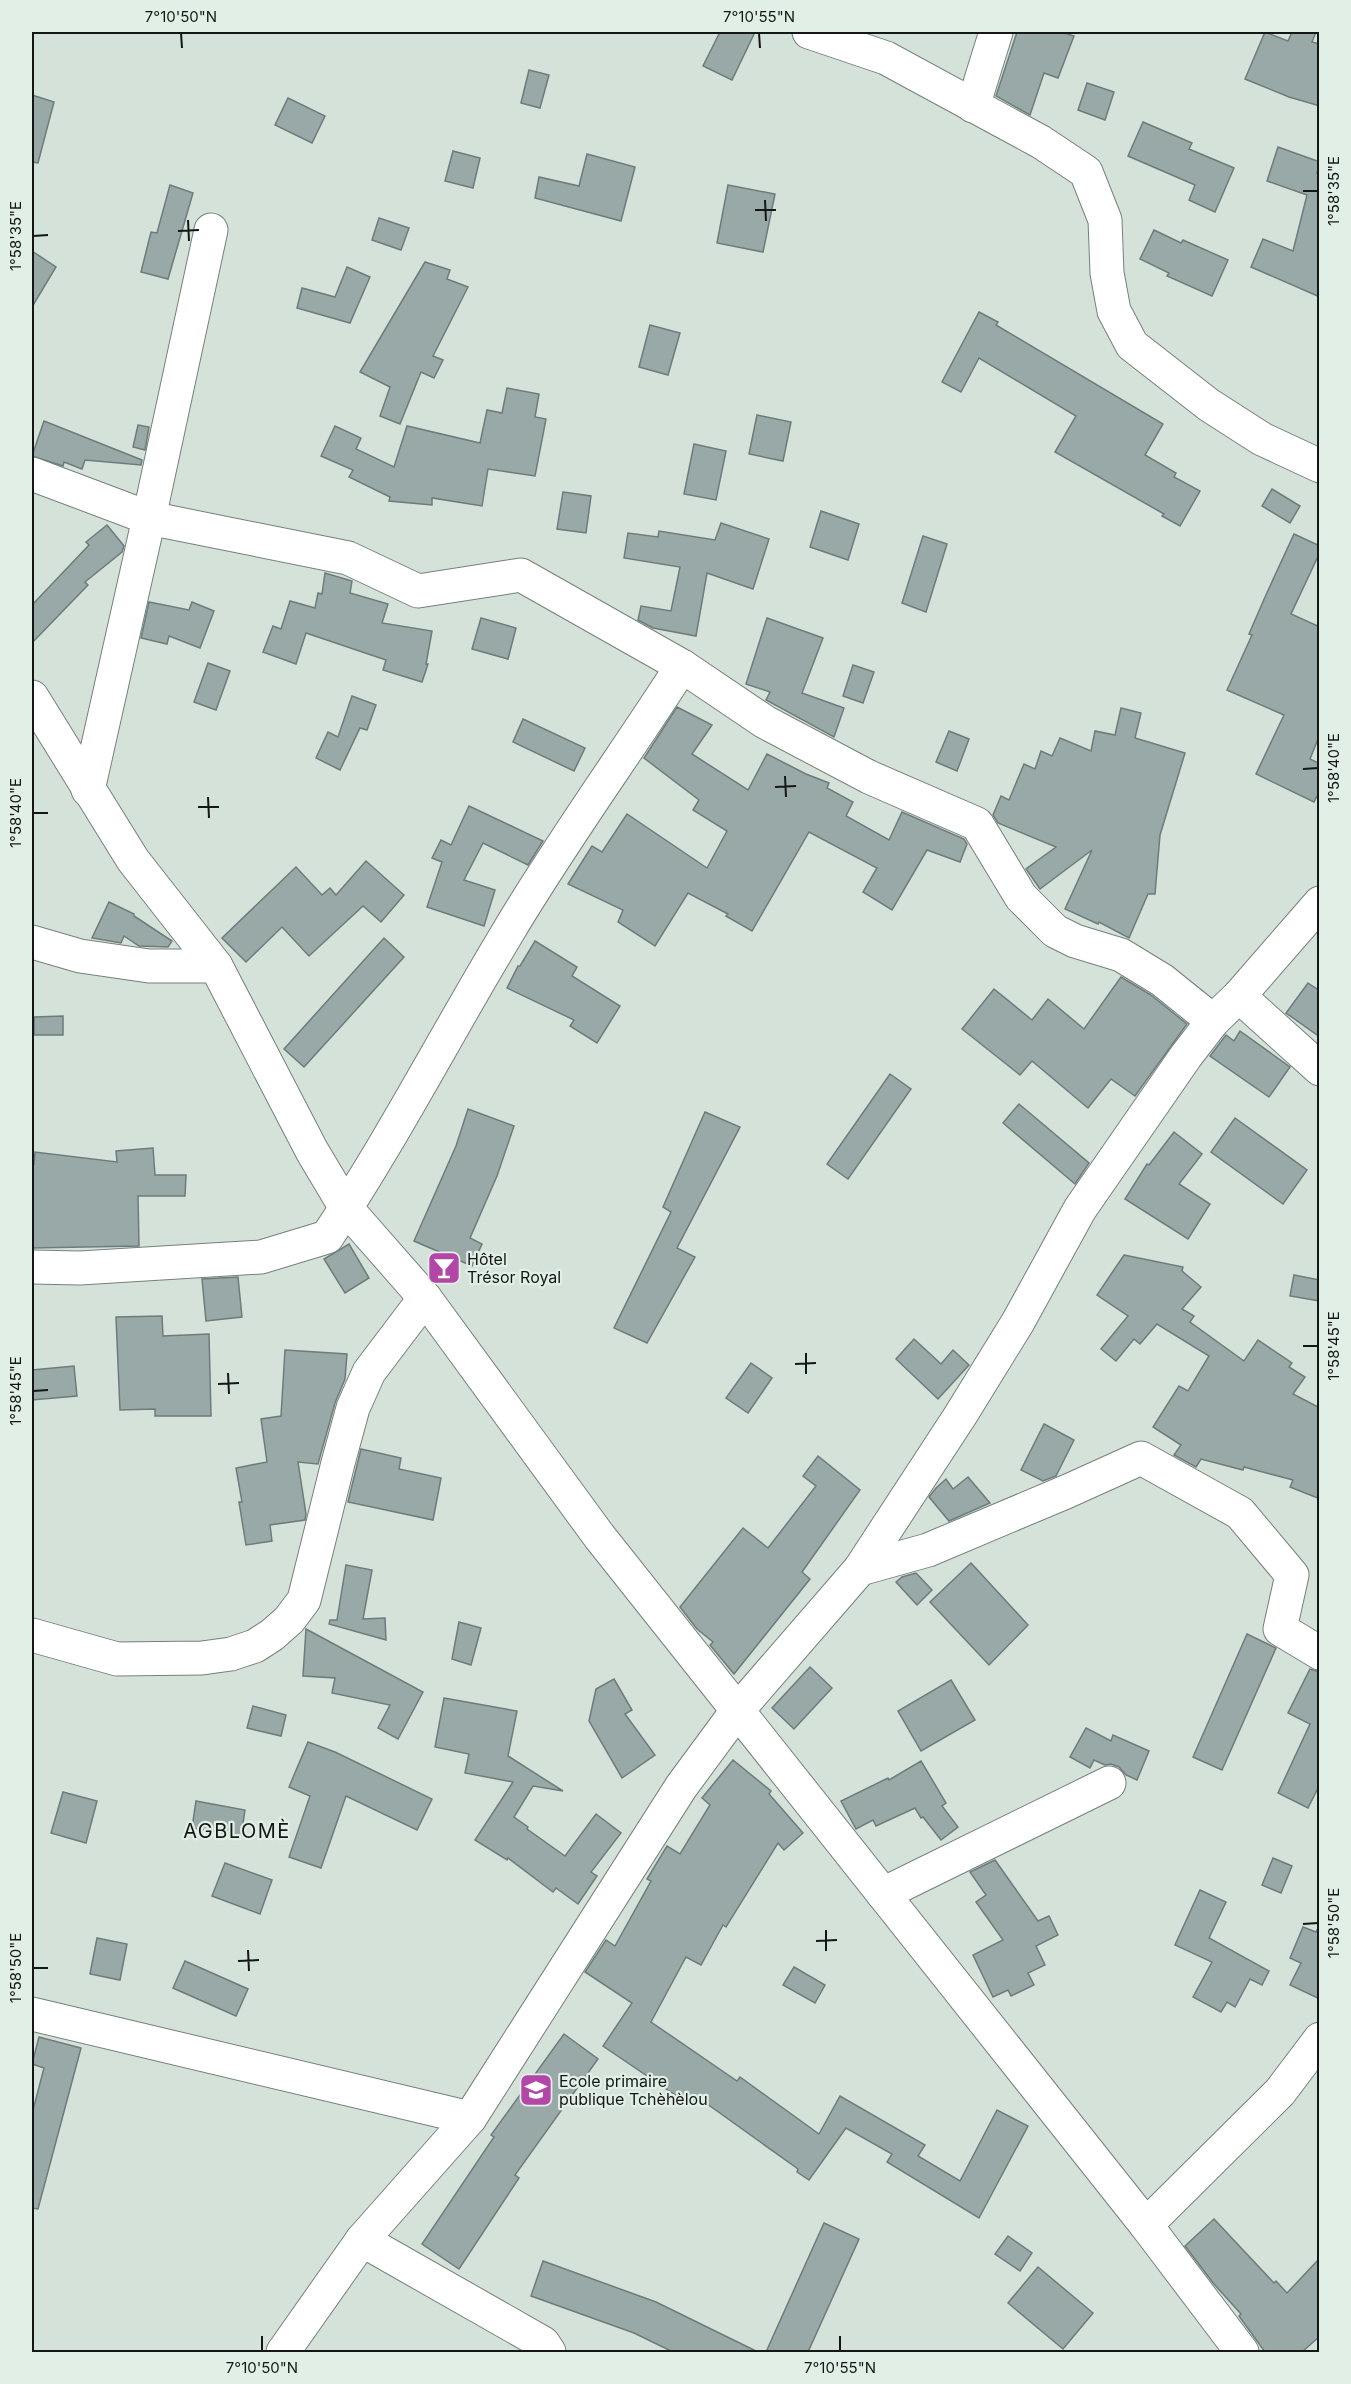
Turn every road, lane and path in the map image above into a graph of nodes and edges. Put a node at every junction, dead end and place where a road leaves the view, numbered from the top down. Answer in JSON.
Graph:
{"nodes":[{"id":1,"x":809,"y":32,"type":"edge"},
{"id":2,"x":996,"y":32,"type":"edge"},
{"id":3,"x":973,"y":106,"type":"junction"},
{"id":4,"x":211,"y":230,"type":"dead end"},
{"id":5,"x":1320,"y":466,"type":"edge"},
{"id":6,"x":32,"y":474,"type":"edge"},
{"id":7,"x":149,"y":518,"type":"junction"},
{"id":8,"x":682,"y":666,"type":"junction"},
{"id":9,"x":32,"y":698,"type":"edge"},
{"id":10,"x":88,"y":790,"type":"junction"},
{"id":11,"x":1320,"y":903,"type":"edge"},
{"id":12,"x":32,"y":942,"type":"edge"},
{"id":13,"x":216,"y":966,"type":"junction"},
{"id":14,"x":1239,"y":996,"type":"junction"},
{"id":15,"x":1213,"y":1021,"type":"junction"},
{"id":16,"x":1320,"y":1069,"type":"edge"},
{"id":17,"x":346,"y":1208,"type":"junction"},
{"id":18,"x":32,"y":1267,"type":"edge"},
{"id":19,"x":425,"y":1298,"type":"junction"},
{"id":20,"x":860,"y":1569,"type":"junction"},
{"id":21,"x":32,"y":1635,"type":"edge"},
{"id":22,"x":1320,"y":1653,"type":"edge"},
{"id":23,"x":737,"y":1711,"type":"junction"},
{"id":24,"x":1109,"y":1783,"type":"dead end"},
{"id":25,"x":883,"y":1894,"type":"junction"},
{"id":26,"x":32,"y":2014,"type":"edge"},
{"id":27,"x":1320,"y":2038,"type":"edge"},
{"id":28,"x":470,"y":2118,"type":"junction"},
{"id":29,"x":1146,"y":2225,"type":"junction"},
{"id":30,"x":362,"y":2240,"type":"junction"},
{"id":31,"x":283,"y":2352,"type":"edge"},
{"id":32,"x":549,"y":2352,"type":"edge"},
{"id":33,"x":1242,"y":2352,"type":"edge"}],
"edges":[{"from":1,"to":3,"type":"street"},
{"from":2,"to":3,"type":"street"},
{"from":3,"to":5,"type":"street"},
{"from":4,"to":7,"type":"street"},
{"from":6,"to":7,"type":"street"},
{"from":7,"to":8,"type":"street"},
{"from":7,"to":10,"type":"street"},
{"from":8,"to":15,"type":"street"},
{"from":8,"to":17,"type":"street"},
{"from":9,"to":10,"type":"street"},
{"from":10,"to":13,"type":"street"},
{"from":11,"to":14,"type":"street"},
{"from":12,"to":13,"type":"street"},
{"from":13,"to":17,"type":"street"},
{"from":14,"to":15,"type":"street"},
{"from":14,"to":16,"type":"street"},
{"from":15,"to":20,"type":"street"},
{"from":17,"to":18,"type":"street"},
{"from":17,"to":19,"type":"street"},
{"from":19,"to":21,"type":"street"},
{"from":19,"to":23,"type":"street"},
{"from":20,"to":22,"type":"street"},
{"from":20,"to":23,"type":"street"},
{"from":23,"to":25,"type":"street"},
{"from":23,"to":28,"type":"street"},
{"from":24,"to":25,"type":"street"},
{"from":25,"to":29,"type":"street"},
{"from":26,"to":28,"type":"street"},
{"from":27,"to":29,"type":"street"},
{"from":28,"to":30,"type":"street"},
{"from":29,"to":33,"type":"street"},
{"from":30,"to":31,"type":"street"},
{"from":30,"to":32,"type":"street"}]}
